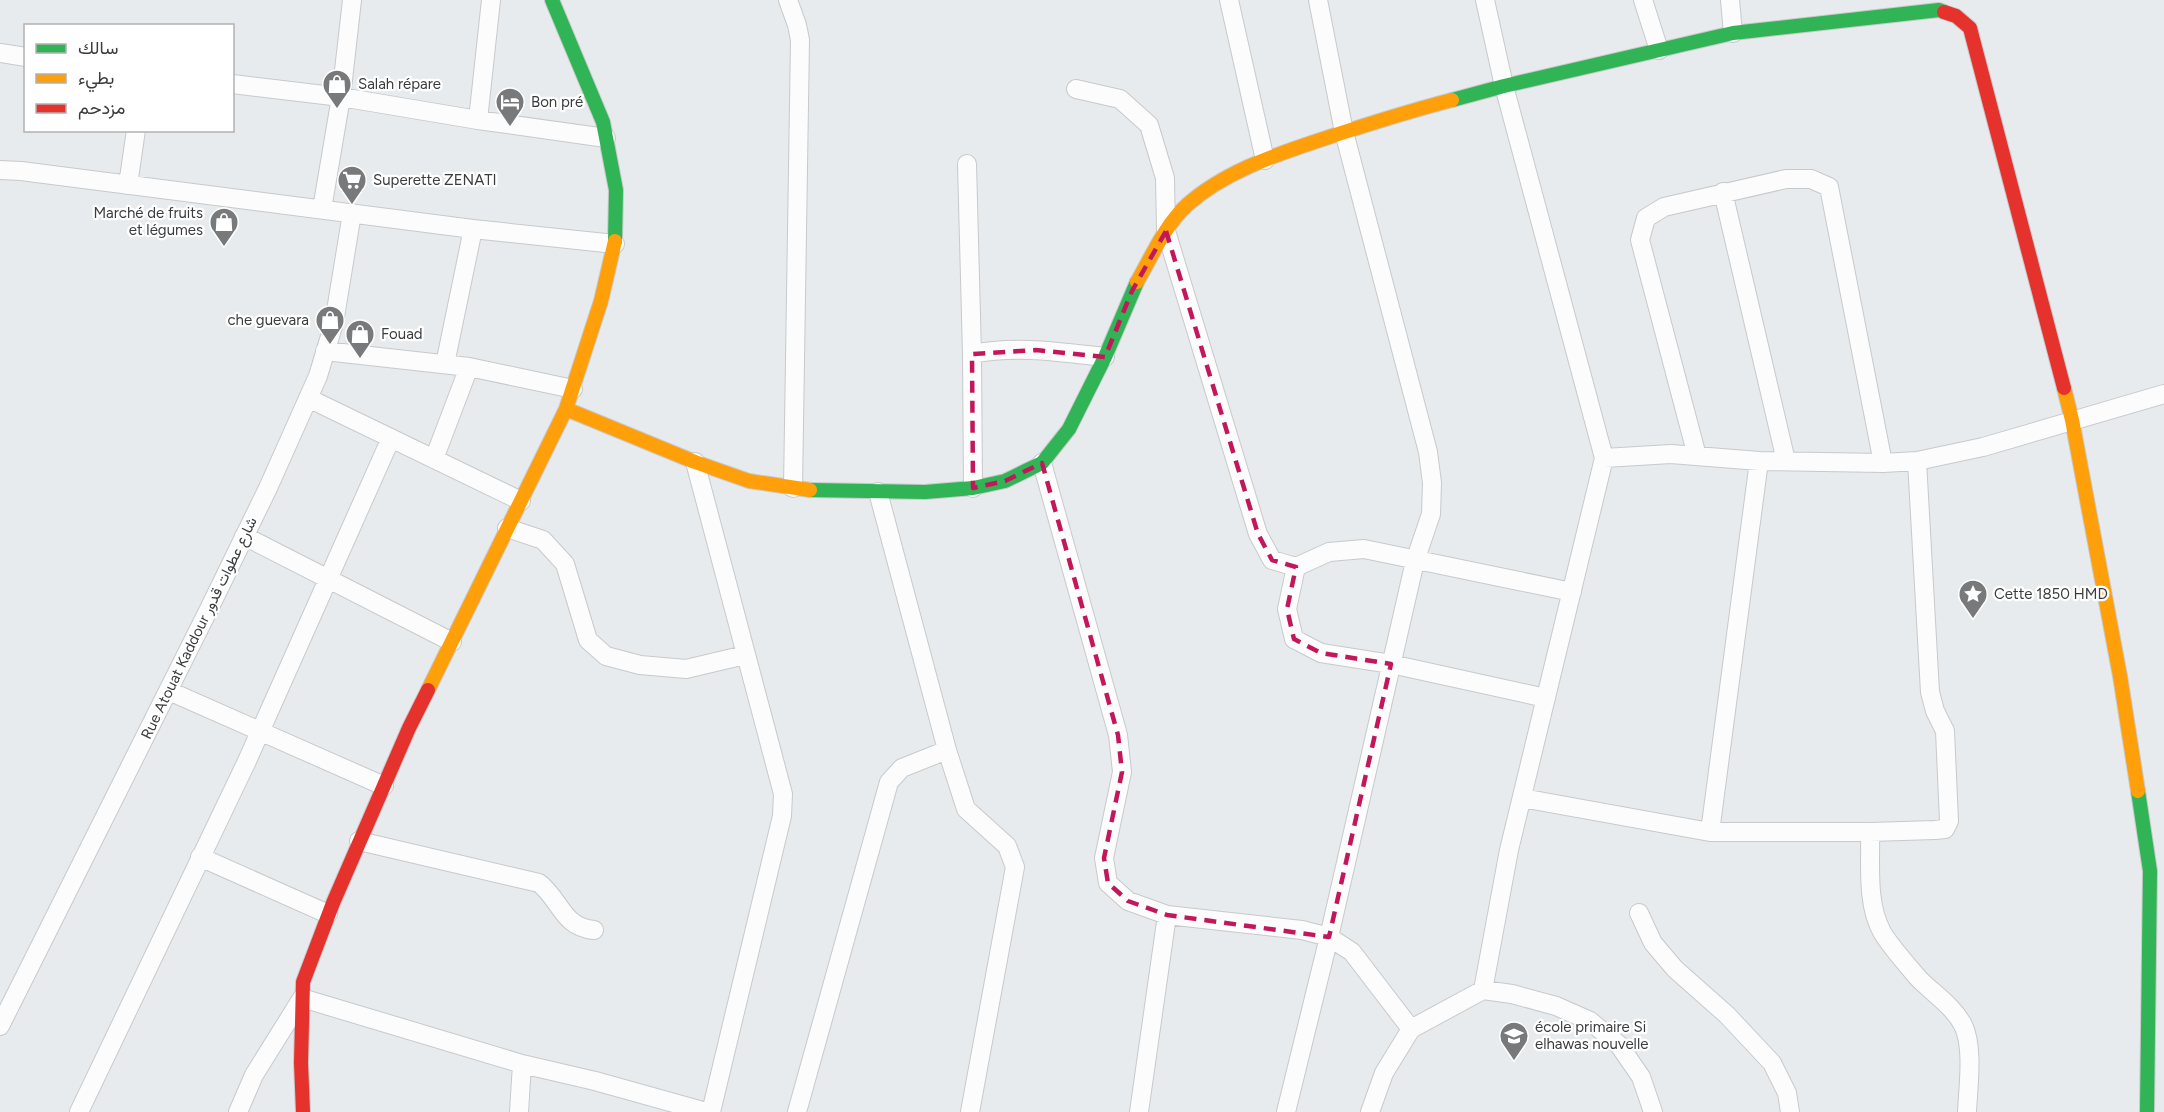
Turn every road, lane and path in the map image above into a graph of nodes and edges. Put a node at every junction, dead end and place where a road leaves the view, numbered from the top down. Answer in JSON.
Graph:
{"nodes":[{"id":1,"x":352,"y":0,"type":"edge"},
{"id":2,"x":491,"y":0,"type":"edge"},
{"id":3,"x":552,"y":0,"type":"edge"},
{"id":4,"x":788,"y":0,"type":"edge"},
{"id":5,"x":1229,"y":0,"type":"edge"},
{"id":6,"x":1318,"y":0,"type":"edge"},
{"id":7,"x":1485,"y":0,"type":"edge"},
{"id":8,"x":1643,"y":0,"type":"edge"},
{"id":9,"x":1730,"y":0,"type":"edge"},
{"id":10,"x":1733,"y":33,"type":"junction"},
{"id":11,"x":1659,"y":50,"type":"junction"},
{"id":12,"x":0,"y":53,"type":"edge"},
{"id":13,"x":24,"y":57,"type":"edge"},
{"id":14,"x":234,"y":84,"type":"edge"},
{"id":15,"x":1504,"y":86,"type":"junction"},
{"id":16,"x":1076,"y":89,"type":"dead end"},
{"id":17,"x":341,"y":97,"type":"junction"},
{"id":18,"x":478,"y":120,"type":"junction"},
{"id":19,"x":136,"y":132,"type":"edge"},
{"id":20,"x":1344,"y":132,"type":"junction"},
{"id":21,"x":606,"y":138,"type":"junction"},
{"id":22,"x":1265,"y":160,"type":"junction"},
{"id":23,"x":967,"y":164,"type":"dead end"},
{"id":24,"x":0,"y":170,"type":"edge"},
{"id":25,"x":128,"y":185,"type":"junction"},
{"id":26,"x":1723,"y":192,"type":"junction"},
{"id":27,"x":322,"y":209,"type":"junction"},
{"id":28,"x":352,"y":213,"type":"junction"},
{"id":29,"x":473,"y":229,"type":"junction"},
{"id":30,"x":1166,"y":231,"type":"junction"},
{"id":31,"x":615,"y":244,"type":"junction"},
{"id":32,"x":325,"y":351,"type":"junction"},
{"id":33,"x":972,"y":354,"type":"junction"},
{"id":34,"x":1105,"y":357,"type":"junction"},
{"id":35,"x":445,"y":364,"type":"junction"},
{"id":36,"x":469,"y":367,"type":"junction"},
{"id":37,"x":573,"y":388,"type":"junction"},
{"id":38,"x":2164,"y":394,"type":"edge"},
{"id":39,"x":308,"y":398,"type":"junction"},
{"id":40,"x":567,"y":409,"type":"junction"},
{"id":41,"x":2072,"y":420,"type":"junction"},
{"id":42,"x":392,"y":438,"type":"junction"},
{"id":43,"x":1697,"y":456,"type":"junction"},
{"id":44,"x":1604,"y":458,"type":"junction"},
{"id":45,"x":434,"y":459,"type":"junction"},
{"id":46,"x":1759,"y":461,"type":"junction"},
{"id":47,"x":1786,"y":461,"type":"junction"},
{"id":48,"x":1917,"y":461,"type":"junction"},
{"id":49,"x":695,"y":462,"type":"junction"},
{"id":50,"x":1042,"y":463,"type":"junction"},
{"id":51,"x":1883,"y":463,"type":"junction"},
{"id":52,"x":793,"y":488,"type":"junction"},
{"id":53,"x":973,"y":488,"type":"junction"},
{"id":54,"x":878,"y":492,"type":"junction"},
{"id":55,"x":521,"y":501,"type":"junction"},
{"id":56,"x":507,"y":528,"type":"junction"},
{"id":57,"x":244,"y":536,"type":"junction"},
{"id":58,"x":1415,"y":561,"type":"junction"},
{"id":59,"x":1296,"y":567,"type":"junction"},
{"id":60,"x":328,"y":579,"type":"junction"},
{"id":61,"x":1572,"y":592,"type":"junction"},
{"id":62,"x":452,"y":642,"type":"junction"},
{"id":63,"x":745,"y":656,"type":"junction"},
{"id":64,"x":1391,"y":664,"type":"junction"},
{"id":65,"x":169,"y":691,"type":"junction"},
{"id":66,"x":1546,"y":698,"type":"junction"},
{"id":67,"x":260,"y":730,"type":"junction"},
{"id":68,"x":947,"y":750,"type":"junction"},
{"id":69,"x":384,"y":786,"type":"junction"},
{"id":70,"x":1522,"y":798,"type":"junction"},
{"id":71,"x":1710,"y":832,"type":"junction"},
{"id":72,"x":1870,"y":832,"type":"junction"},
{"id":73,"x":359,"y":842,"type":"junction"},
{"id":74,"x":201,"y":857,"type":"junction"},
{"id":75,"x":1639,"y":913,"type":"dead end"},
{"id":76,"x":328,"y":914,"type":"junction"},
{"id":77,"x":1167,"y":915,"type":"junction"},
{"id":78,"x":594,"y":930,"type":"dead end"},
{"id":79,"x":1329,"y":937,"type":"junction"},
{"id":80,"x":1483,"y":990,"type":"junction"},
{"id":81,"x":303,"y":998,"type":"junction"},
{"id":82,"x":0,"y":1026,"type":"edge"},
{"id":83,"x":1411,"y":1029,"type":"junction"},
{"id":84,"x":522,"y":1064,"type":"junction"},
{"id":85,"x":79,"y":1112,"type":"edge"},
{"id":86,"x":237,"y":1112,"type":"edge"},
{"id":87,"x":303,"y":1112,"type":"edge"},
{"id":88,"x":519,"y":1112,"type":"edge"},
{"id":89,"x":706,"y":1112,"type":"edge"},
{"id":90,"x":711,"y":1112,"type":"edge"},
{"id":91,"x":797,"y":1112,"type":"edge"},
{"id":92,"x":970,"y":1112,"type":"edge"},
{"id":93,"x":1139,"y":1112,"type":"edge"},
{"id":94,"x":1286,"y":1112,"type":"edge"},
{"id":95,"x":1370,"y":1112,"type":"edge"},
{"id":96,"x":1653,"y":1112,"type":"edge"},
{"id":97,"x":1790,"y":1112,"type":"edge"},
{"id":98,"x":1967,"y":1112,"type":"edge"},
{"id":99,"x":2147,"y":1112,"type":"edge"}],
"edges":[{"from":1,"to":17,"type":"street"},
{"from":2,"to":18,"type":"street"},
{"from":3,"to":21,"type":"street"},
{"from":4,"to":52,"type":"street"},
{"from":5,"to":22,"type":"street"},
{"from":6,"to":20,"type":"street"},
{"from":7,"to":15,"type":"street"},
{"from":8,"to":11,"type":"street"},
{"from":9,"to":10,"type":"street"},
{"from":10,"to":11,"type":"street"},
{"from":10,"to":41,"type":"street"},
{"from":11,"to":15,"type":"street"},
{"from":12,"to":13,"type":"street"},
{"from":14,"to":17,"type":"street"},
{"from":15,"to":20,"type":"street"},
{"from":15,"to":44,"type":"street"},
{"from":16,"to":30,"type":"street"},
{"from":17,"to":18,"type":"street"},
{"from":17,"to":27,"type":"street"},
{"from":18,"to":21,"type":"street"},
{"from":19,"to":25,"type":"street"},
{"from":20,"to":22,"type":"street"},
{"from":20,"to":58,"type":"street"},
{"from":21,"to":31,"type":"street"},
{"from":22,"to":30,"type":"street"},
{"from":23,"to":33,"type":"street"},
{"from":24,"to":25,"type":"street"},
{"from":25,"to":27,"type":"street"},
{"from":26,"to":43,"type":"street"},
{"from":26,"to":47,"type":"street"},
{"from":26,"to":51,"type":"street"},
{"from":27,"to":28,"type":"street"},
{"from":28,"to":29,"type":"street"},
{"from":28,"to":32,"type":"street","name":"Rue Atouat Kaddour شارع عطوات قدور"},
{"from":29,"to":31,"type":"street"},
{"from":29,"to":35,"type":"street"},
{"from":30,"to":34,"type":"street"},
{"from":30,"to":59,"type":"street"},
{"from":31,"to":37,"type":"street"},
{"from":32,"to":35,"type":"street"},
{"from":32,"to":39,"type":"street","name":"Rue Atouat Kaddour شارع عطوات قدور"},
{"from":33,"to":34,"type":"street"},
{"from":33,"to":53,"type":"street"},
{"from":34,"to":50,"type":"street"},
{"from":35,"to":36,"type":"street"},
{"from":36,"to":37,"type":"street"},
{"from":36,"to":45,"type":"street"},
{"from":37,"to":40,"type":"street"},
{"from":38,"to":41,"type":"street"},
{"from":39,"to":42,"type":"street"},
{"from":39,"to":57,"type":"street","name":"Rue Atouat Kaddour شارع عطوات قدور"},
{"from":40,"to":49,"type":"street"},
{"from":40,"to":55,"type":"street"},
{"from":41,"to":48,"type":"street"},
{"from":41,"to":99,"type":"street"},
{"from":42,"to":45,"type":"street"},
{"from":42,"to":60,"type":"street"},
{"from":43,"to":44,"type":"street"},
{"from":43,"to":46,"type":"street"},
{"from":44,"to":61,"type":"street"},
{"from":45,"to":55,"type":"street"},
{"from":46,"to":47,"type":"street"},
{"from":46,"to":71,"type":"street"},
{"from":47,"to":51,"type":"street"},
{"from":48,"to":51,"type":"street"},
{"from":48,"to":72,"type":"street"},
{"from":49,"to":52,"type":"street"},
{"from":49,"to":63,"type":"street"},
{"from":50,"to":53,"type":"street"},
{"from":50,"to":77,"type":"street"},
{"from":52,"to":54,"type":"street"},
{"from":53,"to":54,"type":"street"},
{"from":54,"to":68,"type":"street"},
{"from":55,"to":56,"type":"street"},
{"from":56,"to":62,"type":"street"},
{"from":56,"to":63,"type":"street"},
{"from":57,"to":60,"type":"street"},
{"from":57,"to":65,"type":"street","name":"Rue Atouat Kaddour شارع عطوات قدور"},
{"from":58,"to":59,"type":"street"},
{"from":58,"to":61,"type":"street"},
{"from":58,"to":64,"type":"street"},
{"from":59,"to":64,"type":"street"},
{"from":60,"to":62,"type":"street"},
{"from":60,"to":67,"type":"street"},
{"from":61,"to":66,"type":"street"},
{"from":62,"to":69,"type":"street"},
{"from":63,"to":90,"type":"street"},
{"from":64,"to":66,"type":"street"},
{"from":64,"to":79,"type":"street"},
{"from":65,"to":67,"type":"street"},
{"from":65,"to":82,"type":"street","name":"Rue Atouat Kaddour شارع عطوات قدور"},
{"from":66,"to":70,"type":"street"},
{"from":67,"to":69,"type":"street"},
{"from":67,"to":74,"type":"street"},
{"from":68,"to":91,"type":"street"},
{"from":68,"to":92,"type":"street"},
{"from":69,"to":73,"type":"street"},
{"from":70,"to":71,"type":"street"},
{"from":70,"to":80,"type":"street"},
{"from":71,"to":72,"type":"street"},
{"from":72,"to":98,"type":"street"},
{"from":73,"to":76,"type":"street"},
{"from":73,"to":78,"type":"street"},
{"from":74,"to":76,"type":"street"},
{"from":74,"to":85,"type":"street"},
{"from":75,"to":97,"type":"street"},
{"from":76,"to":81,"type":"street"},
{"from":77,"to":79,"type":"street"},
{"from":77,"to":93,"type":"street"},
{"from":79,"to":83,"type":"street"},
{"from":79,"to":94,"type":"street"},
{"from":80,"to":83,"type":"street"},
{"from":80,"to":96,"type":"street"},
{"from":81,"to":84,"type":"street"},
{"from":81,"to":86,"type":"street"},
{"from":81,"to":87,"type":"street"},
{"from":83,"to":95,"type":"street"},
{"from":84,"to":88,"type":"street"},
{"from":84,"to":89,"type":"street"}]}
